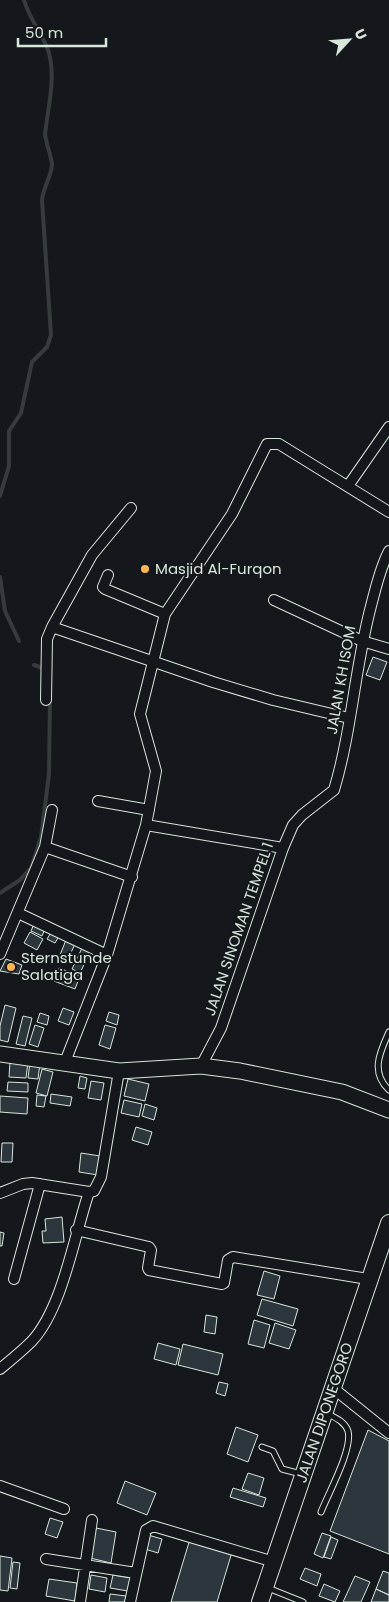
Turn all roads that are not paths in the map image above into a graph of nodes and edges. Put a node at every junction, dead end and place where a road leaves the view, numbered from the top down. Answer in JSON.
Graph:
{"nodes":[{"id":1,"x":389,"y":427,"type":"edge"},
{"id":2,"x":348,"y":486,"type":"junction"},
{"id":3,"x":131,"y":508,"type":"dead end"},
{"id":4,"x":389,"y":512,"type":"edge"},
{"id":5,"x":389,"y":551,"type":"edge"},
{"id":6,"x":108,"y":574,"type":"dead end"},
{"id":7,"x":274,"y":600,"type":"dead end"},
{"id":8,"x":165,"y":614,"type":"junction"},
{"id":9,"x":55,"y":628,"type":"junction"},
{"id":10,"x":362,"y":641,"type":"junction"},
{"id":11,"x":389,"y":649,"type":"edge"},
{"id":12,"x":154,"y":661,"type":"junction"},
{"id":13,"x":46,"y":700,"type":"dead end"},
{"id":14,"x":349,"y":718,"type":"junction"},
{"id":15,"x":98,"y":801,"type":"dead end"},
{"id":16,"x":312,"y":807,"type":"joint"},
{"id":17,"x":52,"y":810,"type":"dead end"},
{"id":18,"x":149,"y":810,"type":"junction"},
{"id":19,"x":146,"y":825,"type":"junction"},
{"id":20,"x":45,"y":847,"type":"junction"},
{"id":21,"x":283,"y":848,"type":"junction"},
{"id":22,"x":132,"y":877,"type":"junction"},
{"id":23,"x":18,"y":913,"type":"junction"},
{"id":24,"x":0,"y":954,"type":"edge"},
{"id":25,"x":107,"y":955,"type":"junction"},
{"id":26,"x":389,"y":1032,"type":"edge"},
{"id":27,"x":0,"y":1054,"type":"edge"},
{"id":28,"x":65,"y":1062,"type":"junction"},
{"id":29,"x":201,"y":1066,"type":"junction"},
{"id":30,"x":119,"y":1071,"type":"junction"},
{"id":31,"x":389,"y":1090,"type":"edge"},
{"id":32,"x":389,"y":1110,"type":"edge"},
{"id":33,"x":40,"y":1184,"type":"junction"},
{"id":34,"x":89,"y":1192,"type":"junction"},
{"id":35,"x":0,"y":1193,"type":"edge"},
{"id":36,"x":389,"y":1223,"type":"edge"},
{"id":37,"x":76,"y":1230,"type":"junction"},
{"id":38,"x":384,"y":1251,"type":"edge"},
{"id":39,"x":14,"y":1279,"type":"dead end"},
{"id":40,"x":368,"y":1279,"type":"junction"},
{"id":41,"x":0,"y":1369,"type":"edge"},
{"id":42,"x":333,"y":1388,"type":"junction"},
{"id":43,"x":325,"y":1412,"type":"junction"},
{"id":44,"x":389,"y":1433,"type":"edge"},
{"id":45,"x":262,"y":1447,"type":"dead end"},
{"id":46,"x":304,"y":1474,"type":"junction"},
{"id":47,"x":0,"y":1486,"type":"edge"},
{"id":48,"x":64,"y":1509,"type":"dead end"},
{"id":49,"x":320,"y":1512,"type":"dead end"},
{"id":50,"x":92,"y":1520,"type":"dead end"},
{"id":51,"x":46,"y":1559,"type":"dead end"},
{"id":52,"x":274,"y":1562,"type":"junction"},
{"id":53,"x":85,"y":1566,"type":"junction"},
{"id":54,"x":136,"y":1573,"type":"junction"},
{"id":55,"x":263,"y":1595,"type":"edge"},
{"id":56,"x":80,"y":1602,"type":"edge"},
{"id":57,"x":130,"y":1602,"type":"edge"},
{"id":58,"x":303,"y":1602,"type":"edge"}],
"edges":[{"from":1,"to":2,"type":"street"},
{"from":2,"to":4,"type":"street"},
{"from":2,"to":8,"type":"street"},
{"from":3,"to":9,"type":"street"},
{"from":5,"to":10,"type":"street","name":"JALAN KH ISOM"},
{"from":6,"to":8,"type":"street"},
{"from":7,"to":10,"type":"street"},
{"from":8,"to":12,"type":"street"},
{"from":9,"to":12,"type":"street"},
{"from":9,"to":13,"type":"street"},
{"from":10,"to":11,"type":"street"},
{"from":10,"to":14,"type":"street","name":"JALAN KH ISOM"},
{"from":12,"to":14,"type":"street"},
{"from":12,"to":18,"type":"street"},
{"from":14,"to":16,"type":"street","name":"JALAN KH ISOM"},
{"from":15,"to":18,"type":"street"},
{"from":16,"to":21,"type":"street","name":"JALAN SINOMAN TEMPEL 1"},
{"from":17,"to":20,"type":"street"},
{"from":18,"to":19,"type":"street"},
{"from":19,"to":21,"type":"street"},
{"from":19,"to":22,"type":"street"},
{"from":20,"to":22,"type":"street"},
{"from":20,"to":23,"type":"street"},
{"from":21,"to":29,"type":"street","name":"JALAN SINOMAN TEMPEL 1"},
{"from":22,"to":25,"type":"street"},
{"from":23,"to":24,"type":"street"},
{"from":23,"to":25,"type":"street"},
{"from":25,"to":28,"type":"street"},
{"from":26,"to":31,"type":"lane"},
{"from":27,"to":28,"type":"street"},
{"from":28,"to":30,"type":"street"},
{"from":29,"to":30,"type":"street"},
{"from":29,"to":32,"type":"street"},
{"from":30,"to":34,"type":"street"},
{"from":33,"to":34,"type":"street"},
{"from":33,"to":35,"type":"street"},
{"from":33,"to":39,"type":"street"},
{"from":34,"to":37,"type":"street"},
{"from":36,"to":38,"type":"main road","name":"JALAN DIPONEGORO"},
{"from":37,"to":40,"type":"street"},
{"from":37,"to":41,"type":"street"},
{"from":38,"to":40,"type":"main road","name":"JALAN DIPONEGORO"},
{"from":40,"to":42,"type":"main road","name":"JALAN DIPONEGORO"},
{"from":42,"to":43,"type":"main road","name":"JALAN DIPONEGORO"},
{"from":42,"to":44,"type":"street"},
{"from":43,"to":46,"type":"main road","name":"JALAN DIPONEGORO"},
{"from":43,"to":49,"type":"lane"},
{"from":45,"to":46,"type":"lane"},
{"from":46,"to":52,"type":"main road","name":"JALAN DIPONEGORO"},
{"from":47,"to":48,"type":"street"},
{"from":50,"to":53,"type":"street"},
{"from":51,"to":53,"type":"street"},
{"from":52,"to":54,"type":"street"},
{"from":52,"to":55,"type":"main road","name":"JALAN DIPONEGORO"},
{"from":53,"to":54,"type":"street"},
{"from":53,"to":56,"type":"street"},
{"from":54,"to":57,"type":"street"},
{"from":55,"to":58,"type":"lane"}]}
